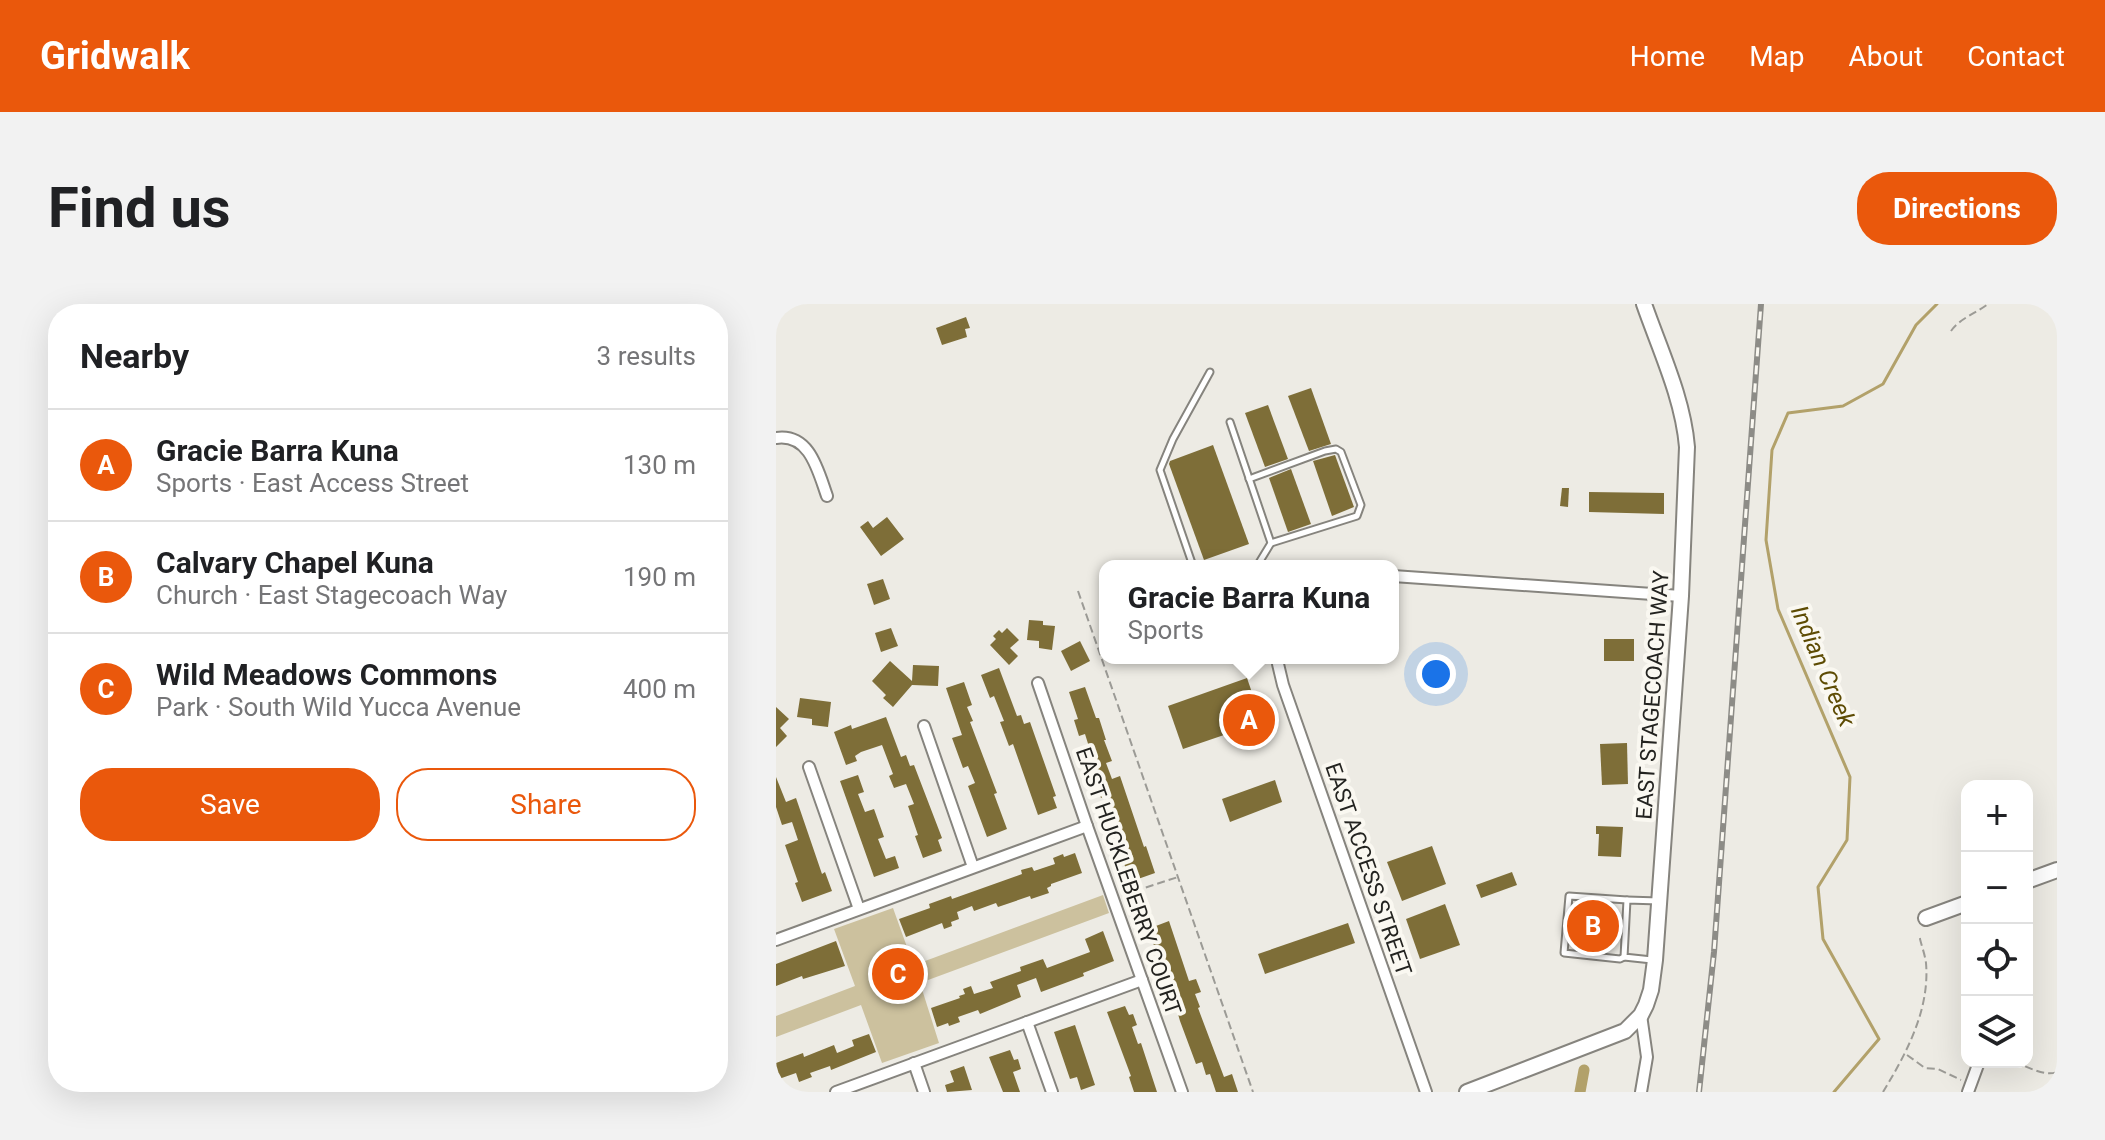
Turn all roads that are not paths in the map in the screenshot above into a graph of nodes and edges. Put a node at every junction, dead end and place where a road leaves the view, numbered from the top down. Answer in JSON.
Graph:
{"nodes":[{"id":1,"x":1644,"y":304,"type":"edge"},
{"id":2,"x":1210,"y":372,"type":"dead end"},
{"id":3,"x":1230,"y":422,"type":"dead end"},
{"id":4,"x":776,"y":438,"type":"edge"},
{"id":5,"x":1249,"y":479,"type":"junction"},
{"id":6,"x":827,"y":496,"type":"dead end"},
{"id":7,"x":1271,"y":543,"type":"junction"},
{"id":8,"x":1191,"y":560,"type":"edge"},
{"id":9,"x":1259,"y":560,"type":"edge"},
{"id":10,"x":1399,"y":576,"type":"edge"},
{"id":11,"x":1681,"y":596,"type":"junction"},
{"id":12,"x":1278,"y":664,"type":"edge"},
{"id":13,"x":1038,"y":683,"type":"dead end"},
{"id":14,"x":924,"y":726,"type":"dead end"},
{"id":15,"x":809,"y":767,"type":"dead end"},
{"id":16,"x":1087,"y":826,"type":"junction"},
{"id":17,"x":973,"y":867,"type":"junction"},
{"id":18,"x":2057,"y":870,"type":"edge"},
{"id":19,"x":2033,"y":879,"type":"edge"},
{"id":20,"x":1627,"y":900,"type":"junction"},
{"id":21,"x":1660,"y":901,"type":"junction"},
{"id":22,"x":1961,"y":905,"type":"edge"},
{"id":23,"x":859,"y":909,"type":"junction"},
{"id":24,"x":1926,"y":918,"type":"dead end"},
{"id":25,"x":776,"y":940,"type":"edge"},
{"id":26,"x":1624,"y":957,"type":"junction"},
{"id":27,"x":1655,"y":960,"type":"junction"},
{"id":28,"x":1142,"y":980,"type":"junction"},
{"id":29,"x":1641,"y":1015,"type":"junction"},
{"id":30,"x":1027,"y":1022,"type":"junction"},
{"id":31,"x":914,"y":1063,"type":"junction"},
{"id":32,"x":1977,"y":1068,"type":"edge"},
{"id":33,"x":836,"y":1092,"type":"edge"},
{"id":34,"x":924,"y":1092,"type":"edge"},
{"id":35,"x":1052,"y":1092,"type":"edge"},
{"id":36,"x":1182,"y":1092,"type":"edge"},
{"id":37,"x":1426,"y":1092,"type":"edge"},
{"id":38,"x":1467,"y":1092,"type":"edge"},
{"id":39,"x":1641,"y":1092,"type":"edge"},
{"id":40,"x":1968,"y":1092,"type":"edge"}],
"edges":[{"from":1,"to":11,"type":"street","name":"EAST STAGECOACH WAY"},
{"from":2,"to":8,"type":"lane"},
{"from":3,"to":5,"type":"lane"},
{"from":4,"to":6,"type":"street"},
{"from":5,"to":7,"type":"lane"},
{"from":5,"to":7,"type":"lane"},
{"from":7,"to":9,"type":"lane"},
{"from":10,"to":11,"type":"street"},
{"from":11,"to":21,"type":"street","name":"EAST STAGECOACH WAY"},
{"from":12,"to":37,"type":"street","name":"EAST ACCESS STREET"},
{"from":13,"to":16,"type":"street","name":"EAST HUCKLEBERRY COURT"},
{"from":14,"to":17,"type":"street"},
{"from":15,"to":23,"type":"street"},
{"from":16,"to":17,"type":"street"},
{"from":16,"to":28,"type":"street","name":"EAST HUCKLEBERRY COURT"},
{"from":17,"to":23,"type":"street"},
{"from":18,"to":19,"type":"street"},
{"from":20,"to":21,"type":"lane"},
{"from":20,"to":26,"type":"lane"},
{"from":20,"to":26,"type":"lane"},
{"from":21,"to":27,"type":"street","name":"EAST STAGECOACH WAY"},
{"from":22,"to":24,"type":"street"},
{"from":23,"to":25,"type":"street"},
{"from":26,"to":27,"type":"lane"},
{"from":27,"to":29,"type":"street","name":"EAST STAGECOACH WAY"},
{"from":28,"to":30,"type":"street"},
{"from":28,"to":36,"type":"street","name":"EAST HUCKLEBERRY COURT"},
{"from":29,"to":38,"type":"street"},
{"from":29,"to":39,"type":"street","name":"EAST STAGECOACH WAY"},
{"from":30,"to":31,"type":"street"},
{"from":30,"to":35,"type":"street"},
{"from":31,"to":33,"type":"street"},
{"from":31,"to":34,"type":"street"},
{"from":32,"to":40,"type":"street"}]}
